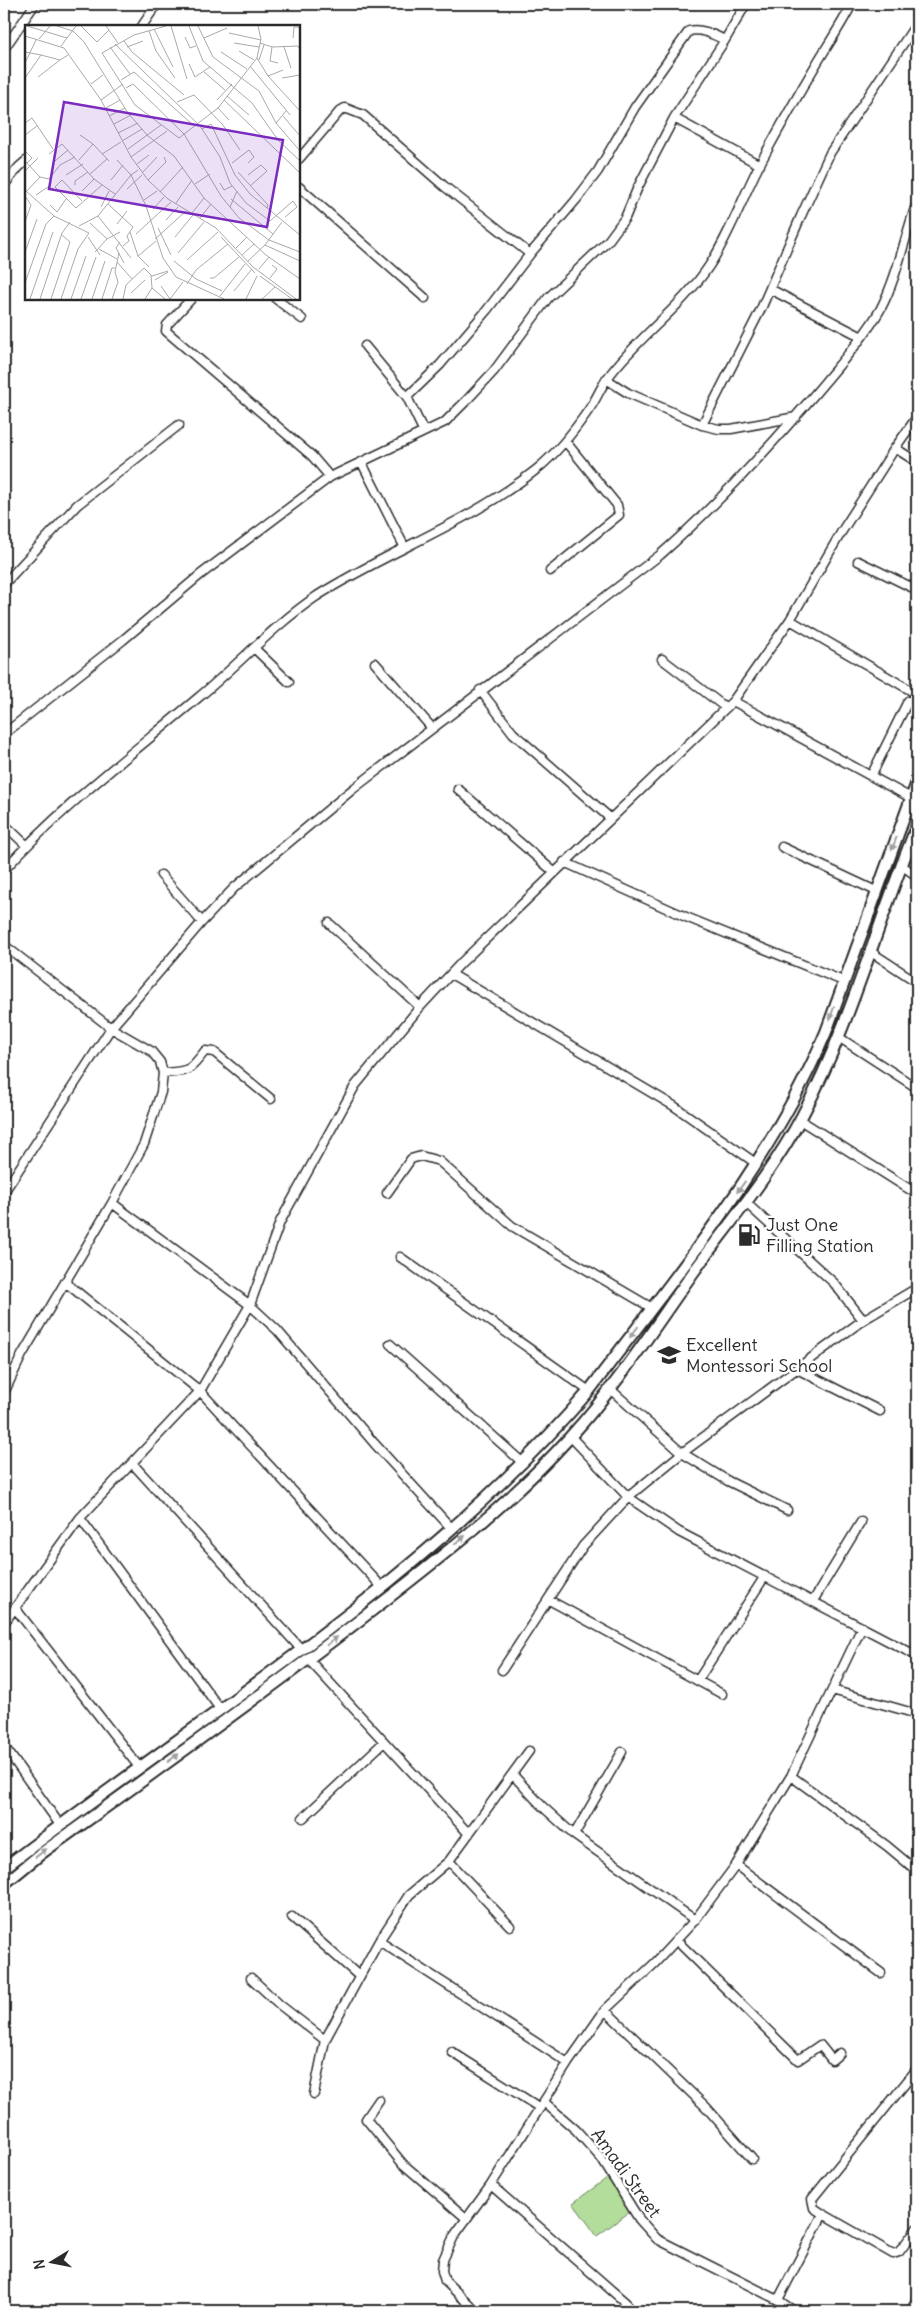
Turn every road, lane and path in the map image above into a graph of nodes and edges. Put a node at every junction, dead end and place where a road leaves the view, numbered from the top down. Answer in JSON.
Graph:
{"nodes":[{"id":1,"x":35,"y":4,"type":"edge"},
{"id":2,"x":157,"y":4,"type":"edge"},
{"id":3,"x":746,"y":4,"type":"edge"},
{"id":4,"x":852,"y":4,"type":"edge"},
{"id":5,"x":917,"y":23,"type":"edge"},
{"id":6,"x":143,"y":25,"type":"edge"},
{"id":7,"x":725,"y":40,"type":"junction"},
{"id":8,"x":4,"y":49,"type":"edge"},
{"id":9,"x":674,"y":118,"type":"junction"},
{"id":10,"x":300,"y":158,"type":"edge"},
{"id":11,"x":25,"y":162,"type":"edge"},
{"id":12,"x":760,"y":165,"type":"junction"},
{"id":13,"x":4,"y":185,"type":"edge"},
{"id":14,"x":300,"y":189,"type":"edge"},
{"id":15,"x":917,"y":202,"type":"edge"},
{"id":16,"x":530,"y":254,"type":"junction"},
{"id":17,"x":770,"y":289,"type":"junction"},
{"id":18,"x":425,"y":298,"type":"dead end"},
{"id":19,"x":189,"y":300,"type":"edge"},
{"id":20,"x":277,"y":300,"type":"edge"},
{"id":21,"x":302,"y":319,"type":"dead end"},
{"id":22,"x":862,"y":337,"type":"junction"},
{"id":23,"x":365,"y":346,"type":"dead end"},
{"id":24,"x":606,"y":379,"type":"junction"},
{"id":25,"x":407,"y":397,"type":"junction"},
{"id":26,"x":796,"y":417,"type":"junction"},
{"id":27,"x":917,"y":417,"type":"edge"},
{"id":28,"x":179,"y":425,"type":"dead end"},
{"id":29,"x":702,"y":425,"type":"junction"},
{"id":30,"x":424,"y":432,"type":"junction"},
{"id":31,"x":565,"y":441,"type":"junction"},
{"id":32,"x":895,"y":448,"type":"junction"},
{"id":33,"x":362,"y":462,"type":"junction"},
{"id":34,"x":917,"y":462,"type":"edge"},
{"id":35,"x":330,"y":477,"type":"junction"},
{"id":36,"x":404,"y":546,"type":"junction"},
{"id":37,"x":858,"y":561,"type":"dead end"},
{"id":38,"x":550,"y":571,"type":"dead end"},
{"id":39,"x":4,"y":584,"type":"edge"},
{"id":40,"x":917,"y":590,"type":"edge"},
{"id":41,"x":790,"y":620,"type":"junction"},
{"id":42,"x":254,"y":648,"type":"junction"},
{"id":43,"x":662,"y":659,"type":"dead end"},
{"id":44,"x":375,"y":663,"type":"dead end"},
{"id":45,"x":289,"y":682,"type":"dead end"},
{"id":46,"x":480,"y":690,"type":"junction"},
{"id":47,"x":917,"y":694,"type":"edge"},
{"id":48,"x":908,"y":701,"type":"dead end"},
{"id":49,"x":733,"y":702,"type":"junction"},
{"id":50,"x":726,"y":708,"type":"junction"},
{"id":51,"x":432,"y":728,"type":"junction"},
{"id":52,"x":4,"y":734,"type":"edge"},
{"id":53,"x":871,"y":776,"type":"junction"},
{"id":54,"x":917,"y":782,"type":"edge"},
{"id":55,"x":458,"y":789,"type":"dead end"},
{"id":56,"x":911,"y":798,"type":"junction"},
{"id":57,"x":610,"y":818,"type":"junction"},
{"id":58,"x":4,"y":824,"type":"edge"},
{"id":59,"x":917,"y":826,"type":"edge"},
{"id":60,"x":26,"y":845,"type":"junction"},
{"id":61,"x":782,"y":847,"type":"dead end"},
{"id":62,"x":564,"y":862,"type":"junction"},
{"id":63,"x":901,"y":865,"type":"junction"},
{"id":64,"x":4,"y":870,"type":"edge"},
{"id":65,"x":554,"y":872,"type":"junction"},
{"id":66,"x":161,"y":875,"type":"dead end"},
{"id":67,"x":917,"y":876,"type":"edge"},
{"id":68,"x":876,"y":891,"type":"junction"},
{"id":69,"x":202,"y":922,"type":"junction"},
{"id":70,"x":329,"y":923,"type":"dead end"},
{"id":71,"x":5,"y":950,"type":"edge"},
{"id":72,"x":871,"y":952,"type":"junction"},
{"id":73,"x":451,"y":974,"type":"junction"},
{"id":74,"x":843,"y":981,"type":"junction"},
{"id":75,"x":917,"y":982,"type":"edge"},
{"id":76,"x":420,"y":1008,"type":"junction"},
{"id":77,"x":111,"y":1028,"type":"junction"},
{"id":78,"x":840,"y":1038,"type":"junction"},
{"id":79,"x":163,"y":1073,"type":"junction"},
{"id":80,"x":917,"y":1088,"type":"edge"},
{"id":81,"x":271,"y":1099,"type":"dead end"},
{"id":82,"x":800,"y":1120,"type":"junction"},
{"id":83,"x":758,"y":1164,"type":"junction"},
{"id":84,"x":4,"y":1192,"type":"edge"},
{"id":85,"x":387,"y":1193,"type":"dead end"},
{"id":86,"x":917,"y":1194,"type":"edge"},
{"id":87,"x":745,"y":1202,"type":"junction"},
{"id":88,"x":112,"y":1203,"type":"junction"},
{"id":89,"x":400,"y":1257,"type":"dead end"},
{"id":90,"x":65,"y":1282,"type":"junction"},
{"id":91,"x":917,"y":1288,"type":"edge"},
{"id":92,"x":250,"y":1305,"type":"junction"},
{"id":93,"x":652,"y":1308,"type":"junction"},
{"id":94,"x":863,"y":1320,"type":"junction"},
{"id":95,"x":390,"y":1344,"type":"dead end"},
{"id":96,"x":797,"y":1370,"type":"junction"},
{"id":97,"x":610,"y":1388,"type":"junction"},
{"id":98,"x":200,"y":1391,"type":"junction"},
{"id":99,"x":589,"y":1392,"type":"junction"},
{"id":100,"x":4,"y":1393,"type":"edge"},
{"id":101,"x":880,"y":1412,"type":"dead end"},
{"id":102,"x":570,"y":1437,"type":"junction"},
{"id":103,"x":682,"y":1453,"type":"junction"},
{"id":104,"x":132,"y":1463,"type":"junction"},
{"id":105,"x":523,"y":1463,"type":"junction"},
{"id":106,"x":628,"y":1497,"type":"junction"},
{"id":107,"x":787,"y":1510,"type":"dead end"},
{"id":108,"x":80,"y":1518,"type":"junction"},
{"id":109,"x":861,"y":1522,"type":"dead end"},
{"id":110,"x":452,"y":1529,"type":"junction"},
{"id":111,"x":765,"y":1576,"type":"junction"},
{"id":112,"x":382,"y":1587,"type":"junction"},
{"id":113,"x":550,"y":1600,"type":"junction"},
{"id":114,"x":813,"y":1602,"type":"junction"},
{"id":115,"x":15,"y":1608,"type":"junction"},
{"id":116,"x":4,"y":1623,"type":"edge"},
{"id":117,"x":862,"y":1627,"type":"junction"},
{"id":118,"x":301,"y":1649,"type":"junction"},
{"id":119,"x":917,"y":1656,"type":"edge"},
{"id":120,"x":309,"y":1660,"type":"junction"},
{"id":121,"x":502,"y":1670,"type":"dead end"},
{"id":122,"x":698,"y":1680,"type":"junction"},
{"id":123,"x":832,"y":1690,"type":"junction"},
{"id":124,"x":722,"y":1694,"type":"dead end"},
{"id":125,"x":220,"y":1708,"type":"junction"},
{"id":126,"x":917,"y":1714,"type":"edge"},
{"id":127,"x":384,"y":1742,"type":"junction"},
{"id":128,"x":4,"y":1746,"type":"edge"},
{"id":129,"x":529,"y":1751,"type":"dead end"},
{"id":130,"x":622,"y":1752,"type":"dead end"},
{"id":131,"x":139,"y":1768,"type":"junction"},
{"id":132,"x":513,"y":1776,"type":"junction"},
{"id":133,"x":791,"y":1776,"type":"junction"},
{"id":134,"x":303,"y":1818,"type":"dead end"},
{"id":135,"x":60,"y":1825,"type":"junction"},
{"id":136,"x":469,"y":1834,"type":"junction"},
{"id":137,"x":574,"y":1835,"type":"junction"},
{"id":138,"x":449,"y":1861,"type":"junction"},
{"id":139,"x":736,"y":1865,"type":"junction"},
{"id":140,"x":4,"y":1868,"type":"edge"},
{"id":141,"x":917,"y":1871,"type":"edge"},
{"id":142,"x":4,"y":1884,"type":"edge"},
{"id":143,"x":292,"y":1917,"type":"dead end"},
{"id":144,"x":695,"y":1920,"type":"junction"},
{"id":145,"x":510,"y":1926,"type":"dead end"},
{"id":146,"x":378,"y":1940,"type":"junction"},
{"id":147,"x":676,"y":1940,"type":"junction"},
{"id":148,"x":881,"y":1974,"type":"dead end"},
{"id":149,"x":359,"y":1976,"type":"junction"},
{"id":150,"x":251,"y":1978,"type":"dead end"},
{"id":151,"x":605,"y":2010,"type":"junction"},
{"id":152,"x":326,"y":2040,"type":"junction"},
{"id":153,"x":452,"y":2052,"type":"dead end"},
{"id":154,"x":840,"y":2053,"type":"dead end"},
{"id":155,"x":568,"y":2063,"type":"junction"},
{"id":156,"x":917,"y":2069,"type":"edge"},
{"id":157,"x":314,"y":2094,"type":"dead end"},
{"id":158,"x":380,"y":2100,"type":"dead end"},
{"id":159,"x":542,"y":2105,"type":"junction"},
{"id":160,"x":752,"y":2159,"type":"dead end"},
{"id":161,"x":491,"y":2185,"type":"junction"},
{"id":162,"x":823,"y":2214,"type":"junction"},
{"id":163,"x":466,"y":2218,"type":"junction"},
{"id":164,"x":917,"y":2228,"type":"edge"},
{"id":165,"x":917,"y":2298,"type":"edge"},
{"id":166,"x":778,"y":2300,"type":"junction"},
{"id":167,"x":626,"y":2303,"type":"dead end"},
{"id":168,"x":476,"y":2311,"type":"edge"},
{"id":169,"x":794,"y":2311,"type":"edge"},
{"id":170,"x":911,"y":2311,"type":"edge"}],
"edges":[{"from":1,"to":8,"type":"street"},
{"from":2,"to":6,"type":"street"},
{"from":3,"to":7,"type":"street"},
{"from":4,"to":12,"type":"street"},
{"from":5,"to":17,"type":"street"},
{"from":7,"to":9,"type":"street"},
{"from":7,"to":16,"type":"street"},
{"from":9,"to":12,"type":"street"},
{"from":9,"to":30,"type":"street"},
{"from":10,"to":16,"type":"street"},
{"from":11,"to":13,"type":"street"},
{"from":12,"to":24,"type":"street"},
{"from":14,"to":18,"type":"street"},
{"from":15,"to":22,"type":"street"},
{"from":16,"to":25,"type":"street"},
{"from":17,"to":22,"type":"street"},
{"from":17,"to":29,"type":"street"},
{"from":19,"to":35,"type":"street"},
{"from":20,"to":21,"type":"street"},
{"from":22,"to":26,"type":"street"},
{"from":23,"to":25,"type":"street"},
{"from":24,"to":29,"type":"street"},
{"from":24,"to":31,"type":"street"},
{"from":25,"to":30,"type":"street"},
{"from":26,"to":29,"type":"street"},
{"from":26,"to":46,"type":"street"},
{"from":27,"to":32,"type":"street"},
{"from":28,"to":39,"type":"street"},
{"from":30,"to":33,"type":"street"},
{"from":31,"to":36,"type":"street"},
{"from":31,"to":38,"type":"street"},
{"from":32,"to":34,"type":"street"},
{"from":32,"to":41,"type":"street"},
{"from":33,"to":35,"type":"street"},
{"from":33,"to":36,"type":"street"},
{"from":35,"to":52,"type":"street"},
{"from":36,"to":42,"type":"street"},
{"from":37,"to":40,"type":"street"},
{"from":41,"to":47,"type":"street"},
{"from":41,"to":49,"type":"street"},
{"from":42,"to":45,"type":"street"},
{"from":42,"to":60,"type":"street"},
{"from":43,"to":50,"type":"street"},
{"from":44,"to":51,"type":"street"},
{"from":46,"to":51,"type":"street"},
{"from":46,"to":57,"type":"street"},
{"from":48,"to":53,"type":"street"},
{"from":49,"to":50,"type":"street"},
{"from":49,"to":53,"type":"street"},
{"from":50,"to":57,"type":"street"},
{"from":51,"to":69,"type":"street"},
{"from":53,"to":56,"type":"street"},
{"from":54,"to":56,"type":"main road"},
{"from":55,"to":65,"type":"street"},
{"from":56,"to":68,"type":"main road","one_way":true},
{"from":57,"to":62,"type":"street"},
{"from":58,"to":60,"type":"street"},
{"from":59,"to":63,"type":"main road"},
{"from":60,"to":64,"type":"street"},
{"from":61,"to":68,"type":"street"},
{"from":62,"to":65,"type":"street"},
{"from":62,"to":74,"type":"street"},
{"from":63,"to":67,"type":"street"},
{"from":63,"to":72,"type":"main road"},
{"from":65,"to":73,"type":"street"},
{"from":66,"to":69,"type":"street"},
{"from":68,"to":74,"type":"main road"},
{"from":69,"to":77,"type":"street"},
{"from":70,"to":76,"type":"street"},
{"from":71,"to":77,"type":"street"},
{"from":72,"to":75,"type":"street"},
{"from":72,"to":78,"type":"main road"},
{"from":73,"to":76,"type":"street"},
{"from":73,"to":83,"type":"street"},
{"from":74,"to":83,"type":"main road","one_way":true},
{"from":76,"to":92,"type":"street"},
{"from":77,"to":79,"type":"street"},
{"from":77,"to":84,"type":"street"},
{"from":78,"to":80,"type":"street"},
{"from":78,"to":82,"type":"main road"},
{"from":79,"to":81,"type":"street"},
{"from":79,"to":88,"type":"street"},
{"from":82,"to":86,"type":"street"},
{"from":82,"to":87,"type":"main road"},
{"from":83,"to":93,"type":"main road","one_way":true},
{"from":85,"to":93,"type":"street"},
{"from":87,"to":94,"type":"street"},
{"from":87,"to":97,"type":"main road"},
{"from":88,"to":90,"type":"street"},
{"from":88,"to":92,"type":"street"},
{"from":89,"to":99,"type":"street"},
{"from":90,"to":98,"type":"street"},
{"from":90,"to":100,"type":"street"},
{"from":91,"to":94,"type":"street"},
{"from":92,"to":98,"type":"street"},
{"from":92,"to":110,"type":"street"},
{"from":93,"to":99,"type":"main road","one_way":true},
{"from":94,"to":96,"type":"street"},
{"from":95,"to":105,"type":"street"},
{"from":96,"to":101,"type":"street"},
{"from":96,"to":103,"type":"street"},
{"from":97,"to":102,"type":"main road"},
{"from":97,"to":103,"type":"street"},
{"from":98,"to":104,"type":"street"},
{"from":98,"to":112,"type":"street"},
{"from":99,"to":105,"type":"main road"},
{"from":102,"to":106,"type":"street"},
{"from":120,"to":102,"type":"main road","one_way":true},
{"from":103,"to":106,"type":"street"},
{"from":103,"to":107,"type":"street"},
{"from":104,"to":108,"type":"street"},
{"from":104,"to":118,"type":"street"},
{"from":105,"to":110,"type":"main road"},
{"from":106,"to":111,"type":"street"},
{"from":106,"to":113,"type":"street"},
{"from":108,"to":115,"type":"street"},
{"from":108,"to":125,"type":"street"},
{"from":109,"to":114,"type":"street"},
{"from":110,"to":112,"type":"main road"},
{"from":111,"to":114,"type":"street"},
{"from":111,"to":122,"type":"street"},
{"from":112,"to":118,"type":"main road"},
{"from":113,"to":121,"type":"street"},
{"from":113,"to":122,"type":"street"},
{"from":114,"to":117,"type":"street"},
{"from":115,"to":116,"type":"street"},
{"from":115,"to":131,"type":"street"},
{"from":117,"to":119,"type":"street"},
{"from":117,"to":123,"type":"street"},
{"from":118,"to":125,"type":"main road"},
{"from":120,"to":127,"type":"street"},
{"from":142,"to":120,"type":"main road","one_way":true},
{"from":122,"to":124,"type":"street"},
{"from":123,"to":126,"type":"street"},
{"from":123,"to":133,"type":"street"},
{"from":125,"to":131,"type":"main road"},
{"from":127,"to":134,"type":"street"},
{"from":127,"to":136,"type":"street"},
{"from":128,"to":135,"type":"street"},
{"from":129,"to":132,"type":"street"},
{"from":130,"to":137,"type":"street"},
{"from":131,"to":135,"type":"main road"},
{"from":132,"to":136,"type":"street"},
{"from":132,"to":137,"type":"street"},
{"from":133,"to":139,"type":"street"},
{"from":133,"to":141,"type":"street"},
{"from":135,"to":140,"type":"main road"},
{"from":136,"to":138,"type":"street"},
{"from":137,"to":144,"type":"street"},
{"from":138,"to":145,"type":"street"},
{"from":138,"to":146,"type":"street"},
{"from":139,"to":144,"type":"street"},
{"from":139,"to":148,"type":"street"},
{"from":143,"to":149,"type":"street"},
{"from":144,"to":147,"type":"street"},
{"from":146,"to":149,"type":"street"},
{"from":146,"to":155,"type":"street"},
{"from":147,"to":151,"type":"street"},
{"from":147,"to":154,"type":"street"},
{"from":149,"to":152,"type":"street"},
{"from":150,"to":152,"type":"street"},
{"from":151,"to":155,"type":"street"},
{"from":151,"to":160,"type":"street"},
{"from":152,"to":157,"type":"street"},
{"from":153,"to":159,"type":"street","name":"Amadi Street"},
{"from":155,"to":159,"type":"street"},
{"from":156,"to":162,"type":"street"},
{"from":158,"to":163,"type":"street"},
{"from":159,"to":161,"type":"street"},
{"from":159,"to":166,"type":"street","name":"Amadi Street"},
{"from":161,"to":163,"type":"street"},
{"from":161,"to":167,"type":"street"},
{"from":162,"to":164,"type":"street"},
{"from":162,"to":166,"type":"street"},
{"from":163,"to":168,"type":"street"},
{"from":165,"to":170,"type":"street"},
{"from":166,"to":169,"type":"street","name":"Amadi Street"}]}
